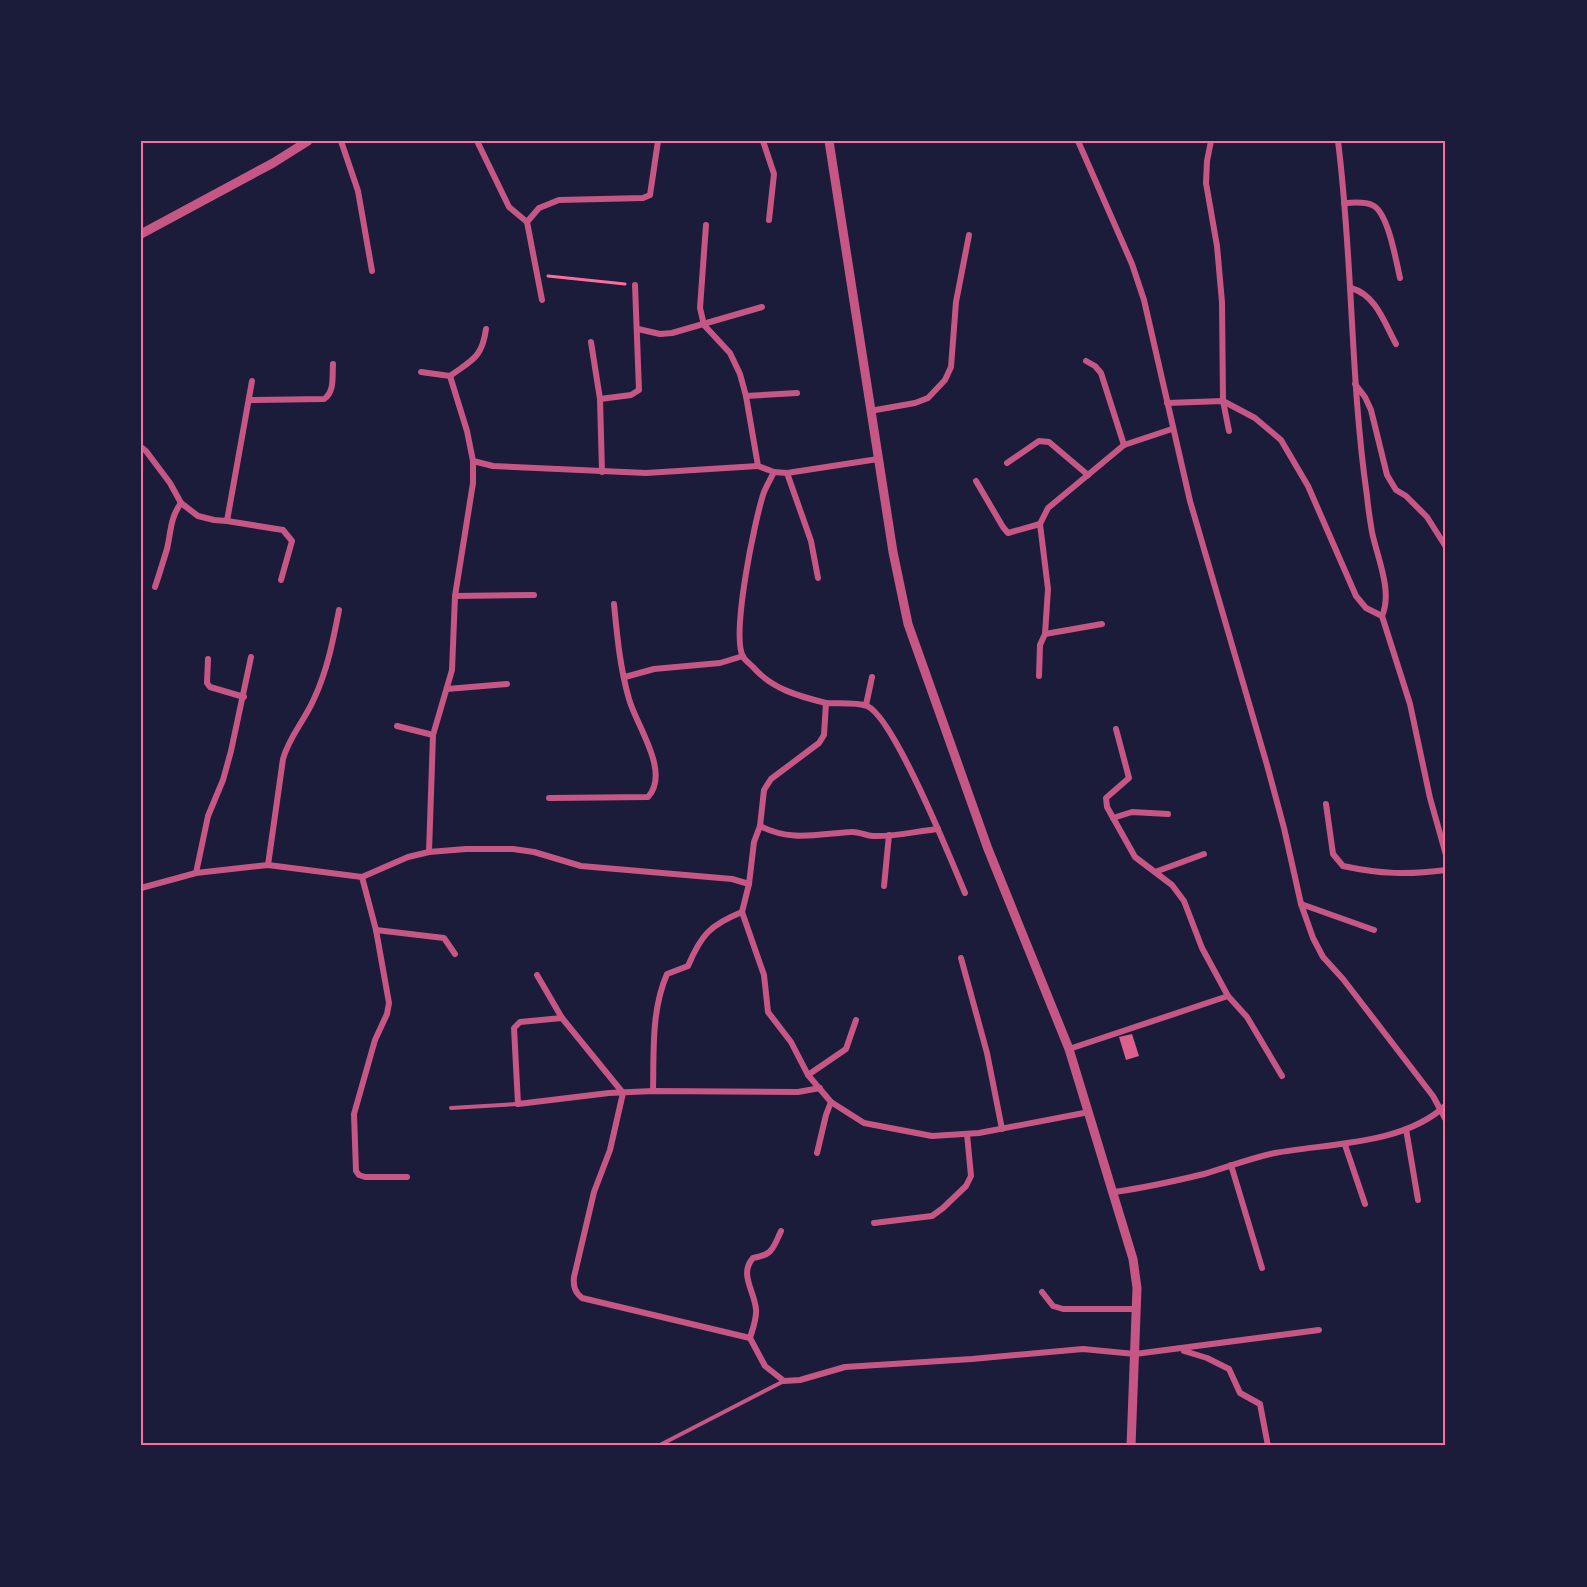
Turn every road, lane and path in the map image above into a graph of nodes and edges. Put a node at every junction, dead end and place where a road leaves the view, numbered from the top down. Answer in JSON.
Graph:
{"nodes":[{"id":1,"x":309,"y":141,"type":"edge"},
{"id":2,"x":341,"y":141,"type":"edge"},
{"id":3,"x":477,"y":141,"type":"edge"},
{"id":4,"x":658,"y":141,"type":"edge"},
{"id":5,"x":763,"y":141,"type":"edge"},
{"id":6,"x":829,"y":141,"type":"edge"},
{"id":7,"x":1078,"y":141,"type":"edge"},
{"id":8,"x":1211,"y":141,"type":"edge"},
{"id":9,"x":1338,"y":141,"type":"edge"},
{"id":10,"x":1344,"y":202,"type":"junction"},
{"id":11,"x":769,"y":220,"type":"dead end"},
{"id":12,"x":527,"y":222,"type":"junction"},
{"id":13,"x":706,"y":225,"type":"dead end"},
{"id":14,"x":141,"y":234,"type":"edge"},
{"id":15,"x":969,"y":236,"type":"dead end"},
{"id":16,"x":372,"y":272,"type":"dead end"},
{"id":17,"x":537,"y":275,"type":"junction"},
{"id":18,"x":1400,"y":278,"type":"dead end"},
{"id":19,"x":635,"y":285,"type":"joint"},
{"id":20,"x":1351,"y":288,"type":"junction"},
{"id":21,"x":542,"y":300,"type":"dead end"},
{"id":22,"x":762,"y":307,"type":"dead end"},
{"id":23,"x":704,"y":325,"type":"junction"},
{"id":24,"x":486,"y":329,"type":"dead end"},
{"id":25,"x":638,"y":329,"type":"junction"},
{"id":26,"x":591,"y":342,"type":"dead end"},
{"id":27,"x":1396,"y":344,"type":"dead end"},
{"id":28,"x":1086,"y":361,"type":"dead end"},
{"id":29,"x":333,"y":364,"type":"dead end"},
{"id":30,"x":421,"y":372,"type":"dead end"},
{"id":31,"x":450,"y":376,"type":"junction"},
{"id":32,"x":252,"y":381,"type":"dead end"},
{"id":33,"x":1355,"y":383,"type":"junction"},
{"id":34,"x":797,"y":393,"type":"dead end"},
{"id":35,"x":746,"y":396,"type":"junction"},
{"id":36,"x":600,"y":399,"type":"junction"},
{"id":37,"x":249,"y":400,"type":"junction"},
{"id":38,"x":1223,"y":401,"type":"junction"},
{"id":39,"x":1167,"y":403,"type":"junction"},
{"id":40,"x":870,"y":411,"type":"junction"},
{"id":41,"x":1172,"y":429,"type":"junction"},
{"id":42,"x":1228,"y":431,"type":"dead end"},
{"id":43,"x":1124,"y":445,"type":"junction"},
{"id":44,"x":141,"y":447,"type":"edge"},
{"id":45,"x":878,"y":459,"type":"junction"},
{"id":46,"x":473,"y":461,"type":"junction"},
{"id":47,"x":1007,"y":463,"type":"dead end"},
{"id":48,"x":758,"y":466,"type":"junction"},
{"id":49,"x":602,"y":472,"type":"junction"},
{"id":50,"x":774,"y":472,"type":"junction"},
{"id":51,"x":787,"y":473,"type":"junction"},
{"id":52,"x":1088,"y":475,"type":"junction"},
{"id":53,"x":976,"y":481,"type":"dead end"},
{"id":54,"x":180,"y":503,"type":"junction"},
{"id":55,"x":227,"y":520,"type":"junction"},
{"id":56,"x":1040,"y":524,"type":"junction"},
{"id":57,"x":1446,"y":547,"type":"edge"},
{"id":58,"x":818,"y":578,"type":"dead end"},
{"id":59,"x":281,"y":580,"type":"dead end"},
{"id":60,"x":155,"y":587,"type":"dead end"},
{"id":61,"x":534,"y":595,"type":"dead end"},
{"id":62,"x":455,"y":596,"type":"junction"},
{"id":63,"x":614,"y":603,"type":"dead end"},
{"id":64,"x":339,"y":610,"type":"dead end"},
{"id":65,"x":1382,"y":616,"type":"junction"},
{"id":66,"x":1102,"y":624,"type":"dead end"},
{"id":67,"x":1046,"y":634,"type":"junction"},
{"id":68,"x":743,"y":656,"type":"junction"},
{"id":69,"x":251,"y":657,"type":"dead end"},
{"id":70,"x":208,"y":659,"type":"dead end"},
{"id":71,"x":1039,"y":676,"type":"dead end"},
{"id":72,"x":625,"y":677,"type":"junction"},
{"id":73,"x":872,"y":677,"type":"dead end"},
{"id":74,"x":507,"y":684,"type":"dead end"},
{"id":75,"x":447,"y":689,"type":"junction"},
{"id":76,"x":244,"y":697,"type":"junction"},
{"id":77,"x":826,"y":703,"type":"junction"},
{"id":78,"x":866,"y":705,"type":"junction"},
{"id":79,"x":397,"y":726,"type":"dead end"},
{"id":80,"x":1116,"y":729,"type":"dead end"},
{"id":81,"x":433,"y":735,"type":"junction"},
{"id":82,"x":549,"y":798,"type":"dead end"},
{"id":83,"x":1326,"y":804,"type":"dead end"},
{"id":84,"x":1168,"y":814,"type":"dead end"},
{"id":85,"x":1113,"y":818,"type":"junction"},
{"id":86,"x":760,"y":826,"type":"junction"},
{"id":87,"x":938,"y":830,"type":"junction"},
{"id":88,"x":889,"y":835,"type":"junction"},
{"id":89,"x":429,"y":852,"type":"junction"},
{"id":90,"x":1204,"y":854,"type":"dead end"},
{"id":91,"x":1446,"y":855,"type":"edge"},
{"id":92,"x":268,"y":865,"type":"junction"},
{"id":93,"x":1446,"y":870,"type":"edge"},
{"id":94,"x":1155,"y":872,"type":"junction"},
{"id":95,"x":196,"y":873,"type":"junction"},
{"id":96,"x":362,"y":877,"type":"junction"},
{"id":97,"x":749,"y":884,"type":"junction"},
{"id":98,"x":884,"y":886,"type":"dead end"},
{"id":99,"x":141,"y":888,"type":"edge"},
{"id":100,"x":965,"y":893,"type":"dead end"},
{"id":101,"x":1301,"y":904,"type":"junction"},
{"id":102,"x":742,"y":912,"type":"junction"},
{"id":103,"x":376,"y":930,"type":"junction"},
{"id":104,"x":1374,"y":930,"type":"dead end"},
{"id":105,"x":455,"y":954,"type":"dead end"},
{"id":106,"x":962,"y":958,"type":"dead end"},
{"id":107,"x":537,"y":975,"type":"dead end"},
{"id":108,"x":1228,"y":996,"type":"junction"},
{"id":109,"x":562,"y":1018,"type":"junction"},
{"id":110,"x":856,"y":1020,"type":"dead end"},
{"id":111,"x":1069,"y":1049,"type":"junction"},
{"id":112,"x":808,"y":1075,"type":"junction"},
{"id":113,"x":1282,"y":1076,"type":"dead end"},
{"id":114,"x":820,"y":1088,"type":"junction"},
{"id":115,"x":652,"y":1091,"type":"junction"},
{"id":116,"x":623,"y":1093,"type":"junction"},
{"id":117,"x":831,"y":1102,"type":"junction"},
{"id":118,"x":518,"y":1104,"type":"junction"},
{"id":119,"x":451,"y":1108,"type":"dead end"},
{"id":120,"x":1443,"y":1108,"type":"edge"},
{"id":121,"x":1089,"y":1112,"type":"junction"},
{"id":122,"x":1446,"y":1120,"type":"edge"},
{"id":123,"x":1002,"y":1129,"type":"junction"},
{"id":124,"x":1406,"y":1129,"type":"junction"},
{"id":125,"x":968,"y":1134,"type":"junction"},
{"id":126,"x":1345,"y":1145,"type":"junction"},
{"id":127,"x":818,"y":1153,"type":"dead end"},
{"id":128,"x":1231,"y":1165,"type":"junction"},
{"id":129,"x":407,"y":1177,"type":"dead end"},
{"id":130,"x":1114,"y":1192,"type":"junction"},
{"id":131,"x":1418,"y":1200,"type":"dead end"},
{"id":132,"x":1365,"y":1204,"type":"dead end"},
{"id":133,"x":874,"y":1223,"type":"dead end"},
{"id":134,"x":781,"y":1231,"type":"dead end"},
{"id":135,"x":1262,"y":1268,"type":"dead end"},
{"id":136,"x":1042,"y":1292,"type":"dead end"},
{"id":137,"x":1136,"y":1309,"type":"junction"},
{"id":138,"x":1319,"y":1330,"type":"dead end"},
{"id":139,"x":750,"y":1338,"type":"junction"},
{"id":140,"x":1180,"y":1350,"type":"junction"},
{"id":141,"x":1135,"y":1354,"type":"junction"},
{"id":142,"x":784,"y":1381,"type":"junction"},
{"id":143,"x":658,"y":1446,"type":"edge"},
{"id":144,"x":1131,"y":1446,"type":"edge"},
{"id":145,"x":1268,"y":1446,"type":"edge"}],
"edges":[{"from":1,"to":14,"type":"street"},
{"from":2,"to":16,"type":"street"},
{"from":3,"to":12,"type":"street"},
{"from":4,"to":12,"type":"street"},
{"from":5,"to":11,"type":"street"},
{"from":6,"to":40,"type":"street"},
{"from":7,"to":39,"type":"street"},
{"from":8,"to":38,"type":"street"},
{"from":9,"to":10,"type":"street"},
{"from":10,"to":18,"type":"street"},
{"from":10,"to":20,"type":"street"},
{"from":12,"to":17,"type":"street"},
{"from":13,"to":23,"type":"street"},
{"from":15,"to":40,"type":"street"},
{"from":17,"to":19,"type":"path"},
{"from":17,"to":21,"type":"street"},
{"from":19,"to":25,"type":"street"},
{"from":20,"to":27,"type":"street"},
{"from":20,"to":33,"type":"street"},
{"from":22,"to":23,"type":"street"},
{"from":23,"to":25,"type":"street"},
{"from":23,"to":35,"type":"street"},
{"from":24,"to":31,"type":"street"},
{"from":25,"to":36,"type":"street"},
{"from":26,"to":36,"type":"street"},
{"from":28,"to":43,"type":"street"},
{"from":29,"to":37,"type":"street"},
{"from":30,"to":31,"type":"street"},
{"from":31,"to":46,"type":"street"},
{"from":32,"to":37,"type":"street"},
{"from":33,"to":57,"type":"street"},
{"from":33,"to":65,"type":"street"},
{"from":34,"to":35,"type":"street"},
{"from":35,"to":48,"type":"street"},
{"from":36,"to":49,"type":"street"},
{"from":37,"to":55,"type":"street"},
{"from":38,"to":39,"type":"street"},
{"from":38,"to":42,"type":"street"},
{"from":38,"to":65,"type":"street"},
{"from":39,"to":41,"type":"street"},
{"from":40,"to":45,"type":"street"},
{"from":41,"to":43,"type":"street"},
{"from":41,"to":101,"type":"street"},
{"from":43,"to":52,"type":"street"},
{"from":44,"to":54,"type":"street"},
{"from":45,"to":51,"type":"street"},
{"from":45,"to":111,"type":"street"},
{"from":46,"to":49,"type":"street"},
{"from":46,"to":62,"type":"street"},
{"from":47,"to":52,"type":"street"},
{"from":48,"to":49,"type":"street"},
{"from":48,"to":50,"type":"street"},
{"from":50,"to":51,"type":"street"},
{"from":50,"to":68,"type":"street"},
{"from":51,"to":58,"type":"street"},
{"from":52,"to":56,"type":"street"},
{"from":53,"to":56,"type":"street"},
{"from":54,"to":55,"type":"street"},
{"from":54,"to":60,"type":"street"},
{"from":55,"to":59,"type":"street"},
{"from":56,"to":67,"type":"street"},
{"from":61,"to":62,"type":"street"},
{"from":62,"to":75,"type":"street"},
{"from":63,"to":72,"type":"street"},
{"from":64,"to":92,"type":"street"},
{"from":65,"to":91,"type":"street"},
{"from":66,"to":67,"type":"street"},
{"from":67,"to":71,"type":"street"},
{"from":68,"to":72,"type":"street"},
{"from":68,"to":77,"type":"street"},
{"from":69,"to":76,"type":"street"},
{"from":70,"to":76,"type":"street"},
{"from":72,"to":82,"type":"street"},
{"from":73,"to":78,"type":"street"},
{"from":74,"to":75,"type":"street"},
{"from":75,"to":81,"type":"street"},
{"from":76,"to":95,"type":"street"},
{"from":77,"to":78,"type":"street"},
{"from":77,"to":86,"type":"street"},
{"from":78,"to":87,"type":"street"},
{"from":79,"to":81,"type":"street"},
{"from":80,"to":85,"type":"street"},
{"from":81,"to":89,"type":"street"},
{"from":83,"to":93,"type":"street"},
{"from":84,"to":85,"type":"street"},
{"from":85,"to":94,"type":"street"},
{"from":86,"to":88,"type":"street"},
{"from":86,"to":97,"type":"street"},
{"from":87,"to":88,"type":"street"},
{"from":87,"to":100,"type":"street"},
{"from":88,"to":98,"type":"street"},
{"from":89,"to":96,"type":"street"},
{"from":89,"to":97,"type":"street"},
{"from":90,"to":94,"type":"street"},
{"from":92,"to":95,"type":"street"},
{"from":92,"to":96,"type":"street"},
{"from":94,"to":108,"type":"street"},
{"from":95,"to":99,"type":"street"},
{"from":96,"to":103,"type":"street"},
{"from":97,"to":102,"type":"street"},
{"from":101,"to":104,"type":"street"},
{"from":101,"to":120,"type":"street"},
{"from":102,"to":112,"type":"street"},
{"from":102,"to":115,"type":"street"},
{"from":103,"to":105,"type":"street"},
{"from":103,"to":129,"type":"street"},
{"from":106,"to":123,"type":"street"},
{"from":107,"to":109,"type":"street"},
{"from":108,"to":111,"type":"street"},
{"from":108,"to":113,"type":"street"},
{"from":109,"to":116,"type":"street"},
{"from":109,"to":118,"type":"street"},
{"from":110,"to":112,"type":"street"},
{"from":111,"to":121,"type":"street"},
{"from":112,"to":114,"type":"street"},
{"from":114,"to":115,"type":"street"},
{"from":114,"to":117,"type":"street"},
{"from":115,"to":116,"type":"street"},
{"from":116,"to":118,"type":"street"},
{"from":116,"to":139,"type":"street"},
{"from":117,"to":125,"type":"street"},
{"from":117,"to":127,"type":"street"},
{"from":118,"to":119,"type":"lane"},
{"from":120,"to":122,"type":"street"},
{"from":120,"to":124,"type":"street"},
{"from":121,"to":123,"type":"street"},
{"from":121,"to":130,"type":"street"},
{"from":123,"to":125,"type":"street"},
{"from":124,"to":126,"type":"street"},
{"from":124,"to":131,"type":"street"},
{"from":125,"to":133,"type":"street"},
{"from":126,"to":128,"type":"street"},
{"from":126,"to":132,"type":"street"},
{"from":128,"to":130,"type":"street"},
{"from":128,"to":135,"type":"street"},
{"from":130,"to":137,"type":"street"},
{"from":134,"to":139,"type":"street"},
{"from":136,"to":137,"type":"street"},
{"from":137,"to":141,"type":"street"},
{"from":138,"to":140,"type":"street"},
{"from":139,"to":142,"type":"street"},
{"from":140,"to":141,"type":"street"},
{"from":140,"to":145,"type":"street"},
{"from":141,"to":142,"type":"street"},
{"from":141,"to":144,"type":"street"},
{"from":142,"to":143,"type":"lane"}]}
